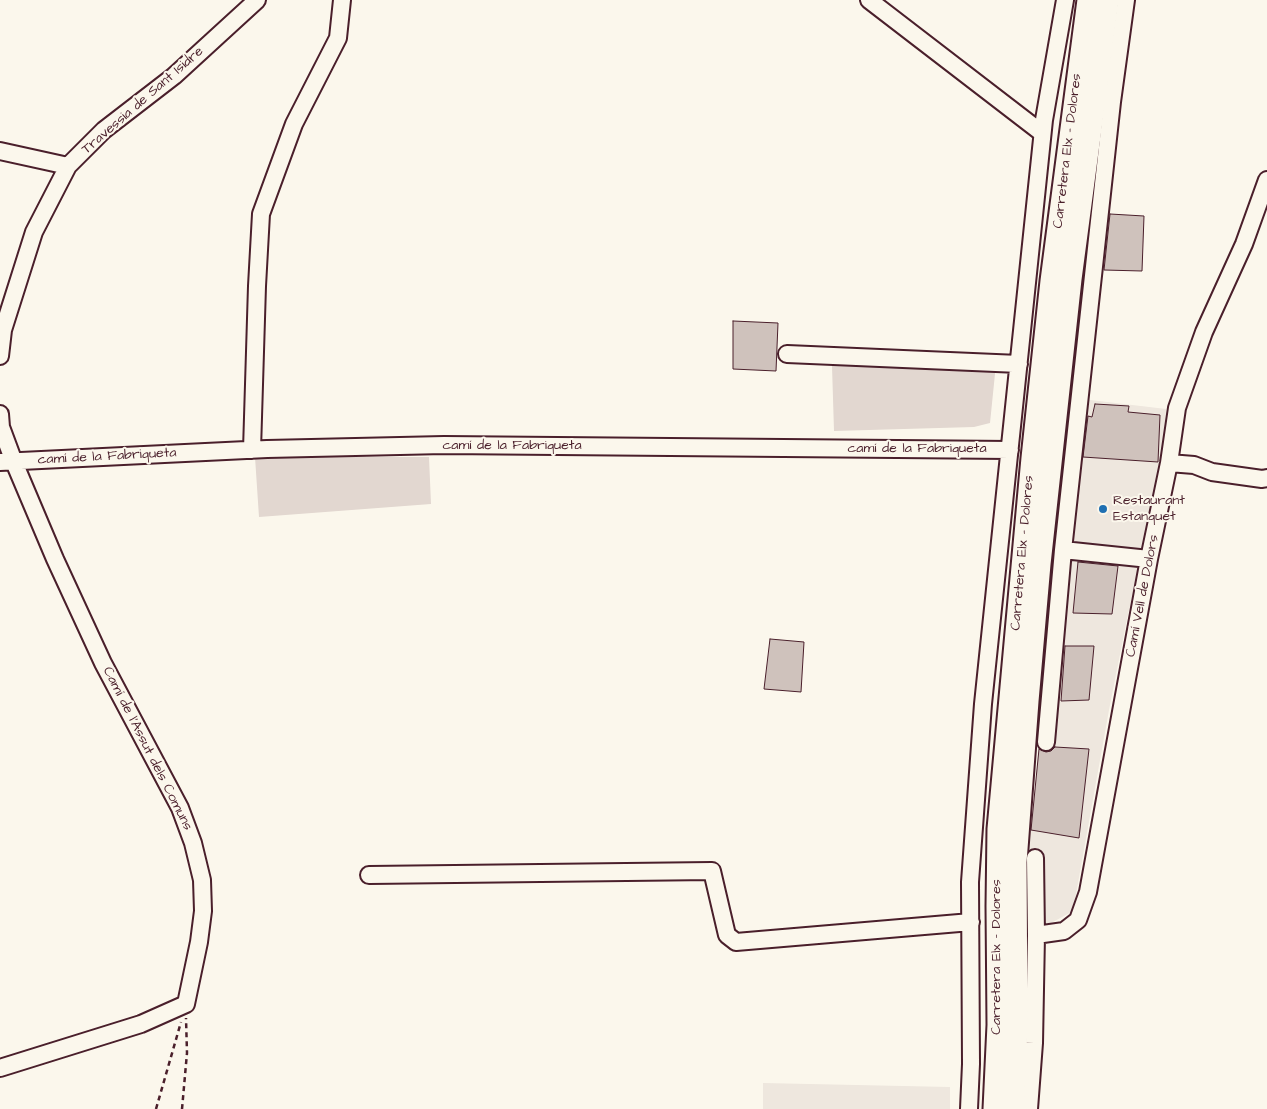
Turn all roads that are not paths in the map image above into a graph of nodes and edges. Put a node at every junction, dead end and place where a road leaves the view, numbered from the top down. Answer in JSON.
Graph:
{"nodes":[{"id":1,"x":257,"y":0,"type":"edge"},
{"id":2,"x":342,"y":0,"type":"edge"},
{"id":3,"x":869,"y":0,"type":"edge"},
{"id":4,"x":1065,"y":0,"type":"edge"},
{"id":5,"x":1088,"y":0,"type":"edge"},
{"id":6,"x":1108,"y":0,"type":"edge"},
{"id":7,"x":1126,"y":0,"type":"edge"},
{"id":8,"x":1042,"y":133,"type":"junction"},
{"id":9,"x":0,"y":151,"type":"edge"},
{"id":10,"x":68,"y":166,"type":"junction"},
{"id":11,"x":1267,"y":180,"type":"edge"},
{"id":12,"x":787,"y":354,"type":"dead end"},
{"id":13,"x":0,"y":356,"type":"edge"},
{"id":14,"x":1019,"y":364,"type":"junction"},
{"id":15,"x":0,"y":414,"type":"edge"},
{"id":16,"x":252,"y":450,"type":"junction"},
{"id":17,"x":1010,"y":450,"type":"junction"},
{"id":18,"x":7,"y":462,"type":"edge"},
{"id":19,"x":1169,"y":463,"type":"junction"},
{"id":20,"x":1267,"y":478,"type":"edge"},
{"id":21,"x":1062,"y":550,"type":"junction"},
{"id":22,"x":1149,"y":559,"type":"junction"},
{"id":23,"x":1046,"y":742,"type":"dead end"},
{"id":24,"x":1035,"y":858,"type":"dead end"},
{"id":25,"x":369,"y":875,"type":"dead end"},
{"id":26,"x":971,"y":922,"type":"junction"},
{"id":27,"x":1036,"y":935,"type":"junction"},
{"id":28,"x":0,"y":1068,"type":"edge"},
{"id":29,"x":969,"y":1109,"type":"edge"},
{"id":30,"x":994,"y":1109,"type":"edge"},
{"id":31,"x":1013,"y":1109,"type":"edge"},
{"id":32,"x":1029,"y":1109,"type":"edge"}],
"edges":[{"from":1,"to":10,"type":"street","name":"Travessia de Sant Isidre"},
{"from":2,"to":16,"type":"street"},
{"from":3,"to":8,"type":"street"},
{"from":4,"to":8,"type":"street"},
{"from":5,"to":30,"type":"main road","name":"Carretera Elx - Dolores"},
{"from":6,"to":31,"type":"main road","name":"Carretera Elx - Dolores"},
{"from":7,"to":21,"type":"street"},
{"from":8,"to":14,"type":"street"},
{"from":9,"to":10,"type":"street"},
{"from":10,"to":13,"type":"street","name":"Travessia de Sant Isidre"},
{"from":11,"to":19,"type":"street","name":"Camí Vell de Dolors"},
{"from":12,"to":14,"type":"street"},
{"from":14,"to":17,"type":"street"},
{"from":15,"to":18,"type":"street"},
{"from":16,"to":17,"type":"street","name":"camí de la Fabriqueta"},
{"from":16,"to":18,"type":"street","name":"camí de la Fabriqueta"},
{"from":17,"to":26,"type":"street"},
{"from":18,"to":28,"type":"street","name":"Camí de l'Assut dels Comuns"},
{"from":19,"to":20,"type":"street"},
{"from":19,"to":22,"type":"street","name":"Camí Vell de Dolors"},
{"from":21,"to":22,"type":"street"},
{"from":21,"to":23,"type":"street"},
{"from":22,"to":27,"type":"street","name":"Camí Vell de Dolors"},
{"from":24,"to":27,"type":"street"},
{"from":25,"to":26,"type":"street"},
{"from":26,"to":29,"type":"street"},
{"from":27,"to":32,"type":"street"}]}
